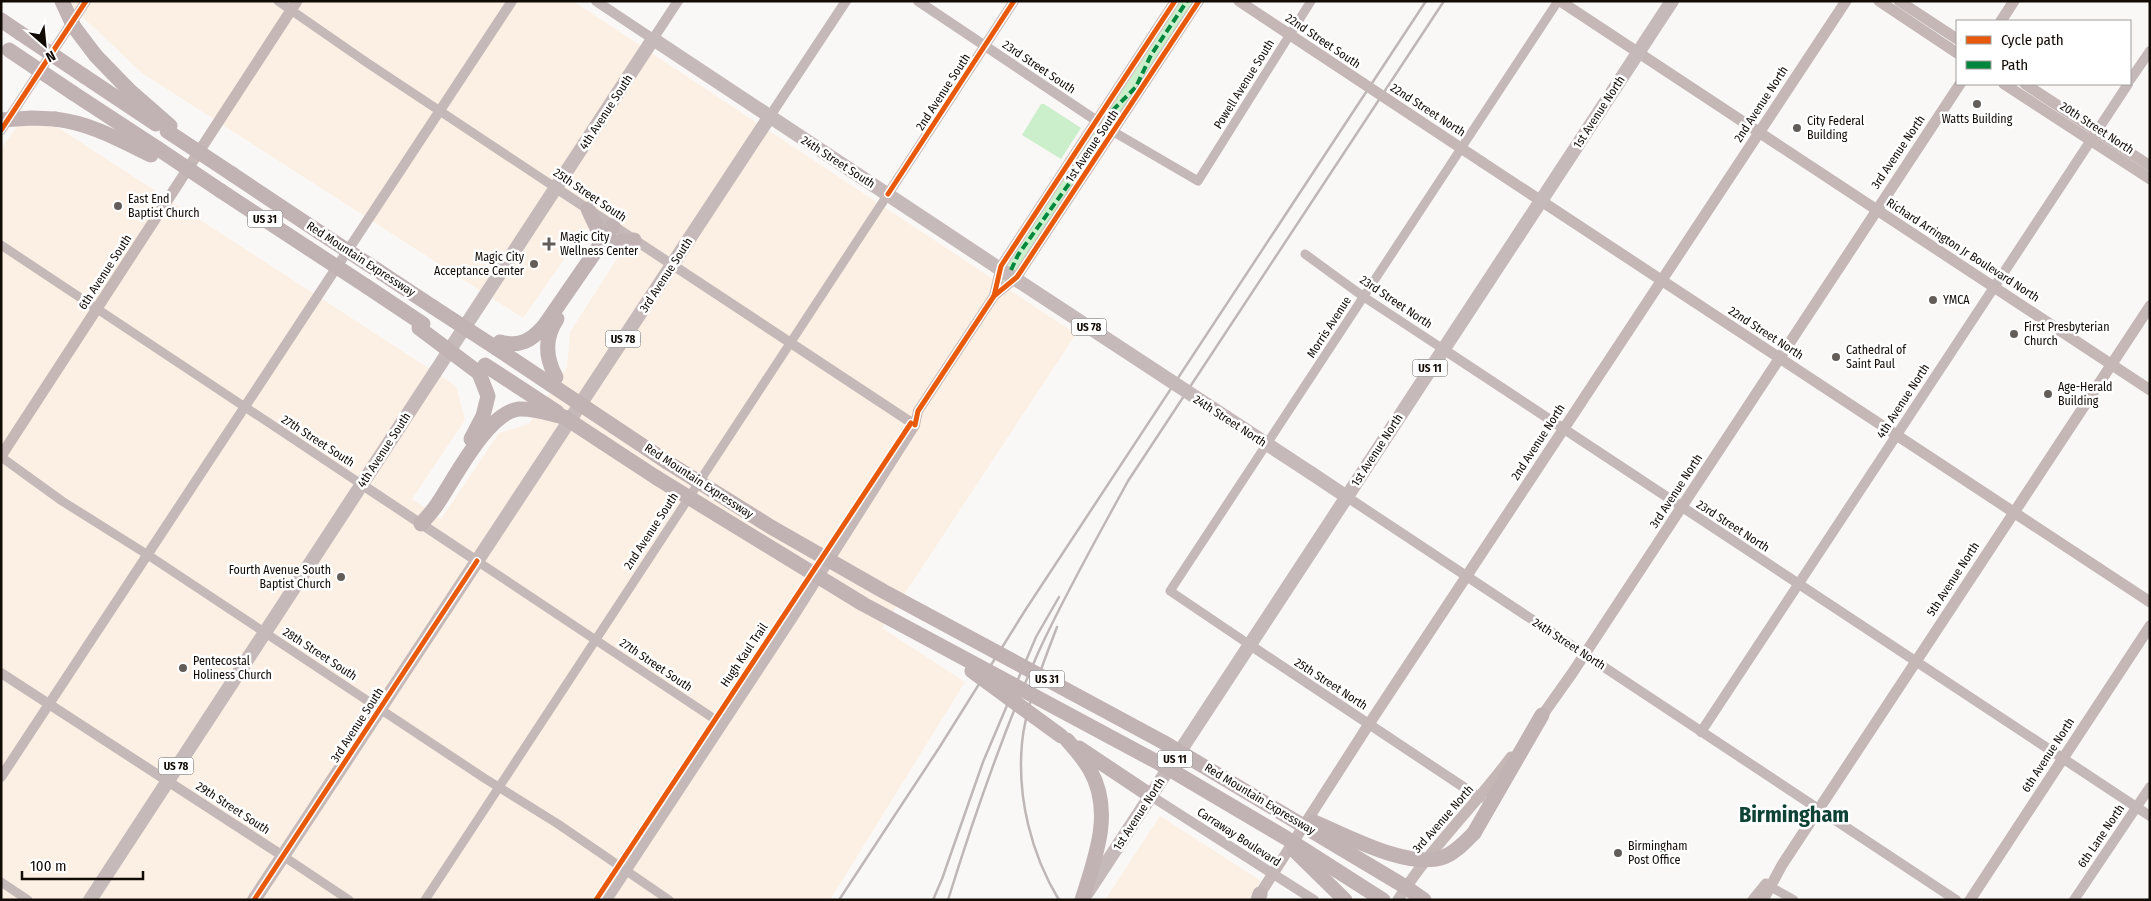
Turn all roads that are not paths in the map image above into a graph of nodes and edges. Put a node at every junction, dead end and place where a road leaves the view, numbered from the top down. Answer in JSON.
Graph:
{"nodes":[{"id":1,"x":62,"y":1,"type":"edge"},
{"id":2,"x":86,"y":1,"type":"edge"},
{"id":3,"x":278,"y":1,"type":"edge"},
{"id":4,"x":512,"y":1,"type":"edge"},
{"id":5,"x":596,"y":1,"type":"edge"},
{"id":6,"x":678,"y":1,"type":"edge"},
{"id":7,"x":846,"y":1,"type":"edge"},
{"id":8,"x":918,"y":1,"type":"edge"},
{"id":9,"x":1014,"y":1,"type":"edge"},
{"id":10,"x":1175,"y":1,"type":"edge"},
{"id":11,"x":1199,"y":1,"type":"edge"},
{"id":12,"x":1239,"y":1,"type":"edge"},
{"id":13,"x":1311,"y":1,"type":"edge"},
{"id":14,"x":1559,"y":1,"type":"edge"},
{"id":15,"x":1672,"y":1,"type":"edge"},
{"id":16,"x":1846,"y":1,"type":"edge"},
{"id":17,"x":1879,"y":1,"type":"edge"},
{"id":18,"x":1899,"y":1,"type":"edge"},
{"id":19,"x":2014,"y":1,"type":"edge"},
{"id":20,"x":294,"y":6,"type":"edge"},
{"id":21,"x":1,"y":20,"type":"edge"},
{"id":22,"x":2002,"y":20,"type":"edge"},
{"id":23,"x":1956,"y":38,"type":"edge"},
{"id":24,"x":653,"y":39,"type":"junction"},
{"id":25,"x":985,"y":46,"type":"junction"},
{"id":26,"x":5,"y":47,"type":"edge"},
{"id":27,"x":2150,"y":51,"type":"edge"},
{"id":28,"x":1956,"y":52,"type":"edge"},
{"id":29,"x":1638,"y":53,"type":"junction"},
{"id":30,"x":2131,"y":79,"type":"edge"},
{"id":31,"x":1959,"y":85,"type":"edge"},
{"id":32,"x":2006,"y":85,"type":"edge"},
{"id":33,"x":2026,"y":85,"type":"edge"},
{"id":34,"x":2127,"y":85,"type":"edge"},
{"id":35,"x":1367,"y":86,"type":"joint"},
{"id":36,"x":440,"y":111,"type":"junction"},
{"id":37,"x":770,"y":116,"type":"junction"},
{"id":38,"x":1,"y":120,"type":"edge"},
{"id":39,"x":1097,"y":121,"type":"junction"},
{"id":40,"x":169,"y":129,"type":"junction"},
{"id":41,"x":1,"y":130,"type":"edge"},
{"id":42,"x":1114,"y":132,"type":"junction"},
{"id":43,"x":1759,"y":133,"type":"junction"},
{"id":44,"x":2093,"y":135,"type":"junction"},
{"id":45,"x":154,"y":152,"type":"junction"},
{"id":46,"x":2150,"y":166,"type":"edge"},
{"id":47,"x":2150,"y":180,"type":"edge"},
{"id":48,"x":556,"y":188,"type":"junction"},
{"id":49,"x":888,"y":194,"type":"junction"},
{"id":50,"x":1541,"y":201,"type":"junction"},
{"id":51,"x":588,"y":209,"type":"junction"},
{"id":52,"x":1876,"y":210,"type":"junction"},
{"id":53,"x":616,"y":227,"type":"junction"},
{"id":54,"x":634,"y":240,"type":"junction"},
{"id":55,"x":1,"y":245,"type":"edge"},
{"id":56,"x":603,"y":245,"type":"junction"},
{"id":57,"x":1305,"y":254,"type":"dead end"},
{"id":58,"x":672,"y":265,"type":"junction"},
{"id":59,"x":1662,"y":280,"type":"junction"},
{"id":60,"x":1993,"y":286,"type":"junction"},
{"id":61,"x":994,"y":296,"type":"junction"},
{"id":62,"x":1364,"y":297,"type":"junction"},
{"id":63,"x":2150,"y":306,"type":"edge"},
{"id":64,"x":97,"y":310,"type":"junction"},
{"id":65,"x":789,"y":342,"type":"junction"},
{"id":66,"x":498,"y":345,"type":"junction"},
{"id":67,"x":1443,"y":349,"type":"junction"},
{"id":68,"x":1780,"y":358,"type":"junction"},
{"id":69,"x":2111,"y":365,"type":"junction"},
{"id":70,"x":482,"y":369,"type":"junction"},
{"id":71,"x":553,"y":380,"type":"junction"},
{"id":72,"x":1181,"y":388,"type":"joint"},
{"id":73,"x":2150,"y":390,"type":"edge"},
{"id":74,"x":536,"y":405,"type":"junction"},
{"id":75,"x":245,"y":408,"type":"junction"},
{"id":76,"x":915,"y":425,"type":"junction"},
{"id":77,"x":1564,"y":429,"type":"junction"},
{"id":78,"x":1896,"y":435,"type":"junction"},
{"id":79,"x":1,"y":457,"type":"edge"},
{"id":80,"x":362,"y":484,"type":"junction"},
{"id":81,"x":1347,"y":497,"type":"junction"},
{"id":82,"x":1682,"y":507,"type":"junction"},
{"id":83,"x":2013,"y":512,"type":"junction"},
{"id":84,"x":421,"y":524,"type":"junction"},
{"id":85,"x":148,"y":555,"type":"junction"},
{"id":86,"x":477,"y":561,"type":"junction"},
{"id":87,"x":1467,"y":576,"type":"junction"},
{"id":88,"x":1799,"y":583,"type":"junction"},
{"id":89,"x":1170,"y":591,"type":"joint"},
{"id":90,"x":2150,"y":602,"type":"edge"},
{"id":91,"x":2150,"y":626,"type":"edge"},
{"id":92,"x":264,"y":632,"type":"junction"},
{"id":93,"x":922,"y":635,"type":"junction"},
{"id":94,"x":594,"y":638,"type":"junction"},
{"id":95,"x":1250,"y":645,"type":"junction"},
{"id":96,"x":1584,"y":654,"type":"junction"},
{"id":97,"x":1916,"y":661,"type":"junction"},
{"id":98,"x":1,"y":673,"type":"edge"},
{"id":99,"x":49,"y":704,"type":"junction"},
{"id":100,"x":380,"y":708,"type":"junction"},
{"id":101,"x":1542,"y":715,"type":"junction"},
{"id":102,"x":722,"y":724,"type":"junction"},
{"id":103,"x":1369,"y":724,"type":"junction"},
{"id":104,"x":1701,"y":732,"type":"junction"},
{"id":105,"x":1064,"y":738,"type":"junction"},
{"id":106,"x":2063,"y":759,"type":"junction"},
{"id":107,"x":1,"y":777,"type":"edge"},
{"id":108,"x":167,"y":780,"type":"junction"},
{"id":109,"x":499,"y":786,"type":"junction"},
{"id":110,"x":2150,"y":787,"type":"edge"},
{"id":111,"x":1151,"y":796,"type":"junction"},
{"id":112,"x":1480,"y":798,"type":"junction"},
{"id":113,"x":1265,"y":802,"type":"junction"},
{"id":114,"x":2136,"y":807,"type":"junction"},
{"id":115,"x":1818,"y":810,"type":"junction"},
{"id":116,"x":2150,"y":816,"type":"edge"},
{"id":117,"x":1272,"y":829,"type":"junction"},
{"id":118,"x":283,"y":856,"type":"junction"},
{"id":119,"x":1780,"y":868,"type":"junction"},
{"id":120,"x":1096,"y":870,"type":"junction"},
{"id":121,"x":626,"y":872,"type":"junction"},
{"id":122,"x":1273,"y":874,"type":"junction"},
{"id":123,"x":1,"y":882,"type":"edge"},
{"id":124,"x":1767,"y":894,"type":"edge"},
{"id":125,"x":1258,"y":898,"type":"edge"},
{"id":126,"x":28,"y":900,"type":"edge"},
{"id":127,"x":90,"y":900,"type":"edge"},
{"id":128,"x":254,"y":900,"type":"edge"},
{"id":129,"x":349,"y":900,"type":"edge"},
{"id":130,"x":425,"y":900,"type":"edge"},
{"id":131,"x":607,"y":900,"type":"edge"},
{"id":132,"x":669,"y":900,"type":"edge"},
{"id":133,"x":1082,"y":900,"type":"edge"},
{"id":134,"x":1314,"y":900,"type":"edge"},
{"id":135,"x":1345,"y":900,"type":"edge"},
{"id":136,"x":1384,"y":900,"type":"edge"},
{"id":137,"x":1398,"y":900,"type":"edge"},
{"id":138,"x":1424,"y":900,"type":"edge"},
{"id":139,"x":1753,"y":900,"type":"edge"},
{"id":140,"x":1794,"y":900,"type":"edge"},
{"id":141,"x":1956,"y":900,"type":"edge"},
{"id":142,"x":1970,"y":900,"type":"edge"},
{"id":143,"x":2074,"y":900,"type":"edge"}],
"edges":[{"from":1,"to":40,"type":"highway","bridge":true},
{"from":2,"to":41,"type":"street"},
{"from":3,"to":20,"type":"street","name":"25th Street South"},
{"from":4,"to":36,"type":"street"},
{"from":5,"to":24,"type":"street","name":"24th Street South"},
{"from":6,"to":24,"type":"street","name":"4th Avenue South"},
{"from":7,"to":37,"type":"street","name":"3rd Avenue South"},
{"from":8,"to":25,"type":"street","name":"23rd Street South"},
{"from":9,"to":25,"type":"street","name":"2nd Avenue South"},
{"from":10,"to":39,"type":"street","name":"1st Avenue South"},
{"from":11,"to":42,"type":"street","name":"1st Avenue South"},
{"from":12,"to":35,"type":"main road","name":"22nd Street South","bridge":true},
{"from":13,"to":42,"type":"street","name":"Powell Avenue South"},
{"from":14,"to":29,"type":"main road","name":"Richard Arrington Jr Boulevard North"},
{"from":14,"to":62,"type":"street","name":"Morris Avenue"},
{"from":15,"to":29,"type":"main road","name":"1st Avenue North","number":"US 11"},
{"from":16,"to":43,"type":"main road","name":"2nd Avenue North"},
{"from":17,"to":28,"type":"main road"},
{"from":18,"to":23,"type":"main road"},
{"from":19,"to":22,"type":"main road"},
{"from":20,"to":36,"type":"street","name":"25th Street South"},
{"from":20,"to":64,"type":"main road","name":"6th Avenue South"},
{"from":21,"to":40,"type":"highway","bridge":true},
{"from":24,"to":37,"type":"main road","name":"24th Street South","number":"US 78"},
{"from":24,"to":48,"type":"main road","name":"4th Avenue South","number":"US 78"},
{"from":25,"to":39,"type":"street","name":"23rd Street South"},
{"from":25,"to":49,"type":"street","name":"2nd Avenue South"},
{"from":26,"to":45,"type":"highway","name":"Red Mountain Expressway","number":"US 31","bridge":true},
{"from":27,"to":30,"type":"street"},
{"from":29,"to":43,"type":"main road","name":"Richard Arrington Jr Boulevard North"},
{"from":29,"to":50,"type":"main road","name":"1st Avenue North","number":"US 11"},
{"from":31,"to":52,"type":"main road","name":"3rd Avenue North"},
{"from":32,"to":44,"type":"main road","name":"20th Street North"},
{"from":33,"to":44,"type":"main road","name":"20th Street North"},
{"from":34,"to":44,"type":"street","name":"4th Avenue North"},
{"from":35,"to":50,"type":"main road","name":"22nd Street North","bridge":true},
{"from":36,"to":48,"type":"street","name":"25th Street South"},
{"from":36,"to":75,"type":"street"},
{"from":37,"to":49,"type":"main road","name":"24th Street South","number":"US 78"},
{"from":37,"to":58,"type":"main road","name":"3rd Avenue South","number":"US 78"},
{"from":38,"to":45,"type":"highway","bridge":true},
{"from":39,"to":61,"type":"street","name":"1st Avenue South"},
{"from":40,"to":66,"type":"highway","name":"Red Mountain Expressway","number":"US 31","bridge":true},
{"from":42,"to":61,"type":"street","name":"1st Avenue South"},
{"from":43,"to":52,"type":"main road","name":"Richard Arrington Jr Boulevard North"},
{"from":43,"to":59,"type":"main road","name":"2nd Avenue North"},
{"from":44,"to":46,"type":"main road","name":"20th Street North"},
{"from":44,"to":47,"type":"main road","name":"20th Street North"},
{"from":44,"to":60,"type":"street","name":"4th Avenue North"},
{"from":45,"to":70,"type":"highway","name":"Red Mountain Expressway","number":"US 31","bridge":true},
{"from":48,"to":51,"type":"street","name":"25th Street South"},
{"from":48,"to":80,"type":"main road","name":"4th Avenue South","number":"US 78"},
{"from":49,"to":65,"type":"street","name":"2nd Avenue South"},
{"from":49,"to":72,"type":"main road","name":"24th Street South","number":"US 78","bridge":true},
{"from":50,"to":59,"type":"main road","name":"22nd Street North"},
{"from":50,"to":67,"type":"main road","name":"1st Avenue North","number":"US 11"},
{"from":51,"to":53,"type":"street","name":"25th Street South"},
{"from":51,"to":56,"type":"highway"},
{"from":52,"to":60,"type":"main road","name":"Richard Arrington Jr Boulevard North"},
{"from":52,"to":68,"type":"main road","name":"3rd Avenue North"},
{"from":53,"to":54,"type":"street","name":"25th Street South"},
{"from":53,"to":56,"type":"highway"},
{"from":54,"to":56,"type":"highway"},
{"from":54,"to":58,"type":"street","name":"25th Street South"},
{"from":55,"to":64,"type":"street","name":"27th Street South"},
{"from":56,"to":66,"type":"highway"},
{"from":56,"to":71,"type":"highway"},
{"from":57,"to":62,"type":"street","name":"23rd Street North"},
{"from":58,"to":65,"type":"street","name":"25th Street South"},
{"from":58,"to":86,"type":"main road","name":"3rd Avenue South","number":"US 78"},
{"from":59,"to":68,"type":"main road","name":"22nd Street North"},
{"from":59,"to":77,"type":"main road","name":"2nd Avenue North"},
{"from":60,"to":69,"type":"main road","name":"Richard Arrington Jr Boulevard North"},
{"from":60,"to":78,"type":"street","name":"4th Avenue North"},
{"from":61,"to":76,"type":"street","name":"1st Avenue South"},
{"from":62,"to":67,"type":"street","name":"23rd Street North"},
{"from":62,"to":89,"type":"street","name":"Morris Avenue"},
{"from":63,"to":69,"type":"main road","name":"5th Avenue North"},
{"from":64,"to":75,"type":"street","name":"27th Street South"},
{"from":64,"to":79,"type":"main road","name":"6th Avenue South"},
{"from":65,"to":76,"type":"street","name":"25th Street South"},
{"from":65,"to":94,"type":"street","name":"2nd Avenue South"},
{"from":66,"to":71,"type":"highway","name":"Red Mountain Expressway","number":"US 31"},
{"from":67,"to":77,"type":"street","name":"23rd Street North"},
{"from":67,"to":81,"type":"main road","name":"1st Avenue North","number":"US 11"},
{"from":68,"to":78,"type":"main road","name":"22nd Street North"},
{"from":68,"to":82,"type":"main road","name":"3rd Avenue North"},
{"from":69,"to":73,"type":"main road","name":"Richard Arrington Jr Boulevard North"},
{"from":69,"to":83,"type":"main road","name":"5th Avenue North"},
{"from":70,"to":74,"type":"highway"},
{"from":70,"to":84,"type":"highway"},
{"from":71,"to":113,"type":"highway","name":"Red Mountain Expressway","number":"US 31","bridge":true},
{"from":72,"to":81,"type":"main road","name":"24th Street North","number":"US 78","bridge":true},
{"from":74,"to":84,"type":"highway"},
{"from":74,"to":93,"type":"highway","name":"Red Mountain Expressway","number":"US 31","bridge":true},
{"from":75,"to":80,"type":"street","name":"27th Street South"},
{"from":75,"to":85,"type":"street"},
{"from":76,"to":102,"type":"street","name":"1st Avenue South"},
{"from":77,"to":82,"type":"street","name":"23rd Street North"},
{"from":77,"to":87,"type":"main road","name":"2nd Avenue North"},
{"from":78,"to":83,"type":"main road","name":"22nd Street North"},
{"from":78,"to":88,"type":"street","name":"4th Avenue North"},
{"from":79,"to":85,"type":"street","name":"28th Street South"},
{"from":80,"to":84,"type":"street","name":"27th Street South"},
{"from":80,"to":92,"type":"main road","name":"4th Avenue South","number":"US 78"},
{"from":81,"to":87,"type":"street","name":"24th Street North"},
{"from":81,"to":95,"type":"main road","name":"1st Avenue North","number":"US 11"},
{"from":82,"to":88,"type":"street","name":"23rd Street North"},
{"from":82,"to":96,"type":"main road","name":"3rd Avenue North"},
{"from":83,"to":90,"type":"main road","name":"22nd Street North"},
{"from":83,"to":97,"type":"main road","name":"5th Avenue North"},
{"from":84,"to":86,"type":"street","name":"27th Street South"},
{"from":85,"to":92,"type":"street","name":"28th Street South"},
{"from":85,"to":99,"type":"street"},
{"from":86,"to":94,"type":"street","name":"27th Street South"},
{"from":86,"to":100,"type":"main road","name":"3rd Avenue South","number":"US 78"},
{"from":87,"to":96,"type":"street","name":"24th Street North"},
{"from":87,"to":103,"type":"main road","name":"2nd Avenue North"},
{"from":88,"to":97,"type":"street","name":"23rd Street North"},
{"from":88,"to":104,"type":"street","name":"4th Avenue North"},
{"from":89,"to":95,"type":"street","name":"25th Street North"},
{"from":91,"to":106,"type":"main road","name":"6th Avenue North"},
{"from":92,"to":100,"type":"street","name":"28th Street South"},
{"from":92,"to":108,"type":"main road","name":"4th Avenue South","number":"US 78"},
{"from":93,"to":105,"type":"highway","bridge":true},
{"from":93,"to":117,"type":"highway","name":"Red Mountain Expressway","number":"US 31","bridge":true},
{"from":94,"to":102,"type":"street","name":"27th Street South"},
{"from":94,"to":109,"type":"street","name":"2nd Avenue South"},
{"from":95,"to":103,"type":"street","name":"25th Street North"},
{"from":95,"to":111,"type":"main road","name":"1st Avenue North","number":"US 11"},
{"from":96,"to":101,"type":"main road","name":"3rd Avenue North"},
{"from":96,"to":104,"type":"street","name":"24th Street North"},
{"from":97,"to":106,"type":"street","name":"23rd Street North"},
{"from":97,"to":115,"type":"main road","name":"5th Avenue North"},
{"from":98,"to":99,"type":"street","name":"29th Street South"},
{"from":99,"to":107,"type":"street"},
{"from":99,"to":108,"type":"street","name":"29th Street South"},
{"from":100,"to":109,"type":"street","name":"28th Street South"},
{"from":100,"to":118,"type":"main road","name":"3rd Avenue South","number":"US 78"},
{"from":101,"to":112,"type":"main road","name":"3rd Avenue North"},
{"from":101,"to":113,"type":"highway","bridge":true},
{"from":102,"to":121,"type":"street","name":"1st Avenue South"},
{"from":103,"to":112,"type":"street","name":"25th Street North"},
{"from":103,"to":122,"type":"main road","name":"2nd Avenue North"},
{"from":104,"to":115,"type":"street","name":"24th Street North"},
{"from":105,"to":111,"type":"highway"},
{"from":105,"to":120,"type":"highway"},
{"from":106,"to":114,"type":"street","name":"23rd Street North"},
{"from":106,"to":142,"type":"main road","name":"6th Avenue North"},
{"from":108,"to":118,"type":"street","name":"29th Street South"},
{"from":108,"to":127,"type":"main road","name":"4th Avenue South","number":"US 78"},
{"from":109,"to":121,"type":"street","name":"28th Street South"},
{"from":109,"to":130,"type":"street","name":"2nd Avenue South"},
{"from":110,"to":114,"type":"street","name":"6th Lane North"},
{"from":111,"to":120,"type":"main road","name":"1st Avenue North","number":"US 11"},
{"from":111,"to":122,"type":"street","name":"Carraway Boulevard"},
{"from":112,"to":137,"type":"main road","name":"3rd Avenue North"},
{"from":113,"to":138,"type":"highway","name":"Red Mountain Expressway","number":"US 31","bridge":true},
{"from":114,"to":116,"type":"street","name":"23rd Street North"},
{"from":114,"to":143,"type":"street","name":"6th Lane North"},
{"from":115,"to":119,"type":"main road","name":"5th Avenue North"},
{"from":115,"to":141,"type":"street","name":"24th Street North"},
{"from":117,"to":135,"type":"highway","bridge":true},
{"from":117,"to":136,"type":"highway","name":"Red Mountain Expressway","number":"US 31","bridge":true},
{"from":118,"to":128,"type":"main road","name":"3rd Avenue South","number":"US 78"},
{"from":118,"to":129,"type":"street","name":"29th Street South"},
{"from":119,"to":124,"type":"main road","name":"5th Avenue North"},
{"from":119,"to":139,"type":"main road","name":"5th Avenue North"},
{"from":120,"to":133,"type":"highway"},
{"from":121,"to":131,"type":"street","name":"1st Avenue South"},
{"from":121,"to":132,"type":"street","name":"28th Street South"},
{"from":122,"to":125,"type":"main road","name":"2nd Avenue North"},
{"from":122,"to":134,"type":"street","name":"Carraway Boulevard"},
{"from":123,"to":126,"type":"street"},
{"from":124,"to":140,"type":"street"}]}
